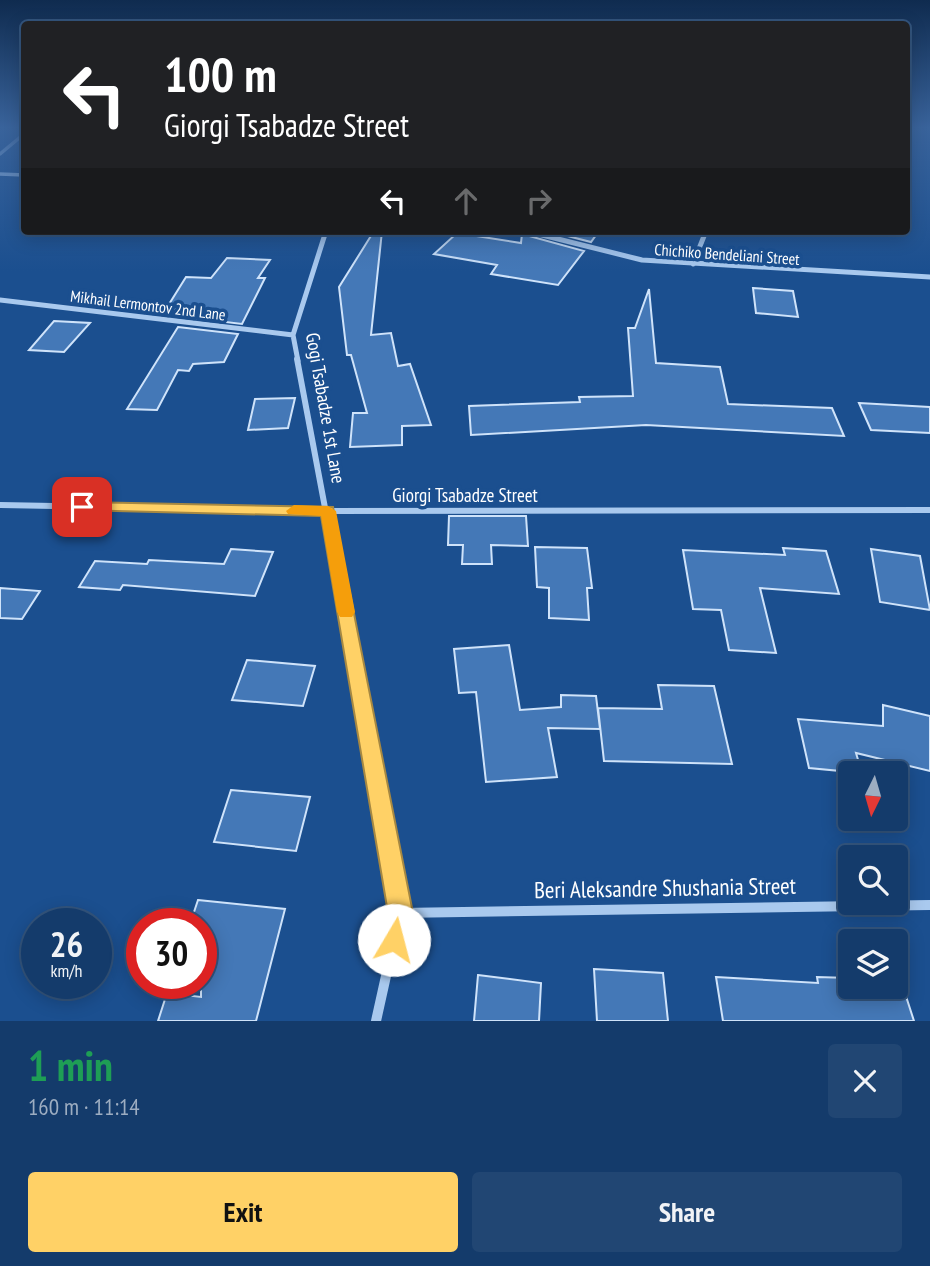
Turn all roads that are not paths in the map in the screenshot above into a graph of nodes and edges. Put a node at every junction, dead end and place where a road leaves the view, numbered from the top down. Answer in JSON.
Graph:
{"nodes":[{"id":1,"x":325,"y":235,"type":"edge"},
{"id":2,"x":542,"y":235,"type":"edge"},
{"id":3,"x":704,"y":235,"type":"edge"},
{"id":4,"x":693,"y":264,"type":"junction"},
{"id":5,"x":930,"y":277,"type":"edge"},
{"id":6,"x":0,"y":300,"type":"edge"},
{"id":7,"x":293,"y":335,"type":"junction"},
{"id":8,"x":0,"y":505,"type":"edge"},
{"id":9,"x":930,"y":510,"type":"edge"},
{"id":10,"x":328,"y":511,"type":"junction"},
{"id":11,"x":930,"y":905,"type":"edge"},
{"id":12,"x":400,"y":913,"type":"junction"},
{"id":13,"x":376,"y":1021,"type":"edge"}],
"edges":[{"from":1,"to":7,"type":"street","name":"Gogi Tsabadze 1st Lane"},
{"from":2,"to":4,"type":"street","name":"Chichiko Bendeliani Street"},
{"from":3,"to":4,"type":"street"},
{"from":4,"to":5,"type":"street","name":"Chichiko Bendeliani Street"},
{"from":6,"to":7,"type":"street","name":"Mikhail Lermontov 2nd Lane"},
{"from":7,"to":10,"type":"street","name":"Gogi Tsabadze 1st Lane"},
{"from":8,"to":10,"type":"street","name":"Giorgi Tsabadze Street"},
{"from":9,"to":10,"type":"street","name":"Giorgi Tsabadze Street"},
{"from":10,"to":12,"type":"street","name":"Gogi Tsabadze 1st Lane"},
{"from":11,"to":12,"type":"street","name":"Beri Aleksandre Shushania Street"},
{"from":12,"to":13,"type":"street"}]}
